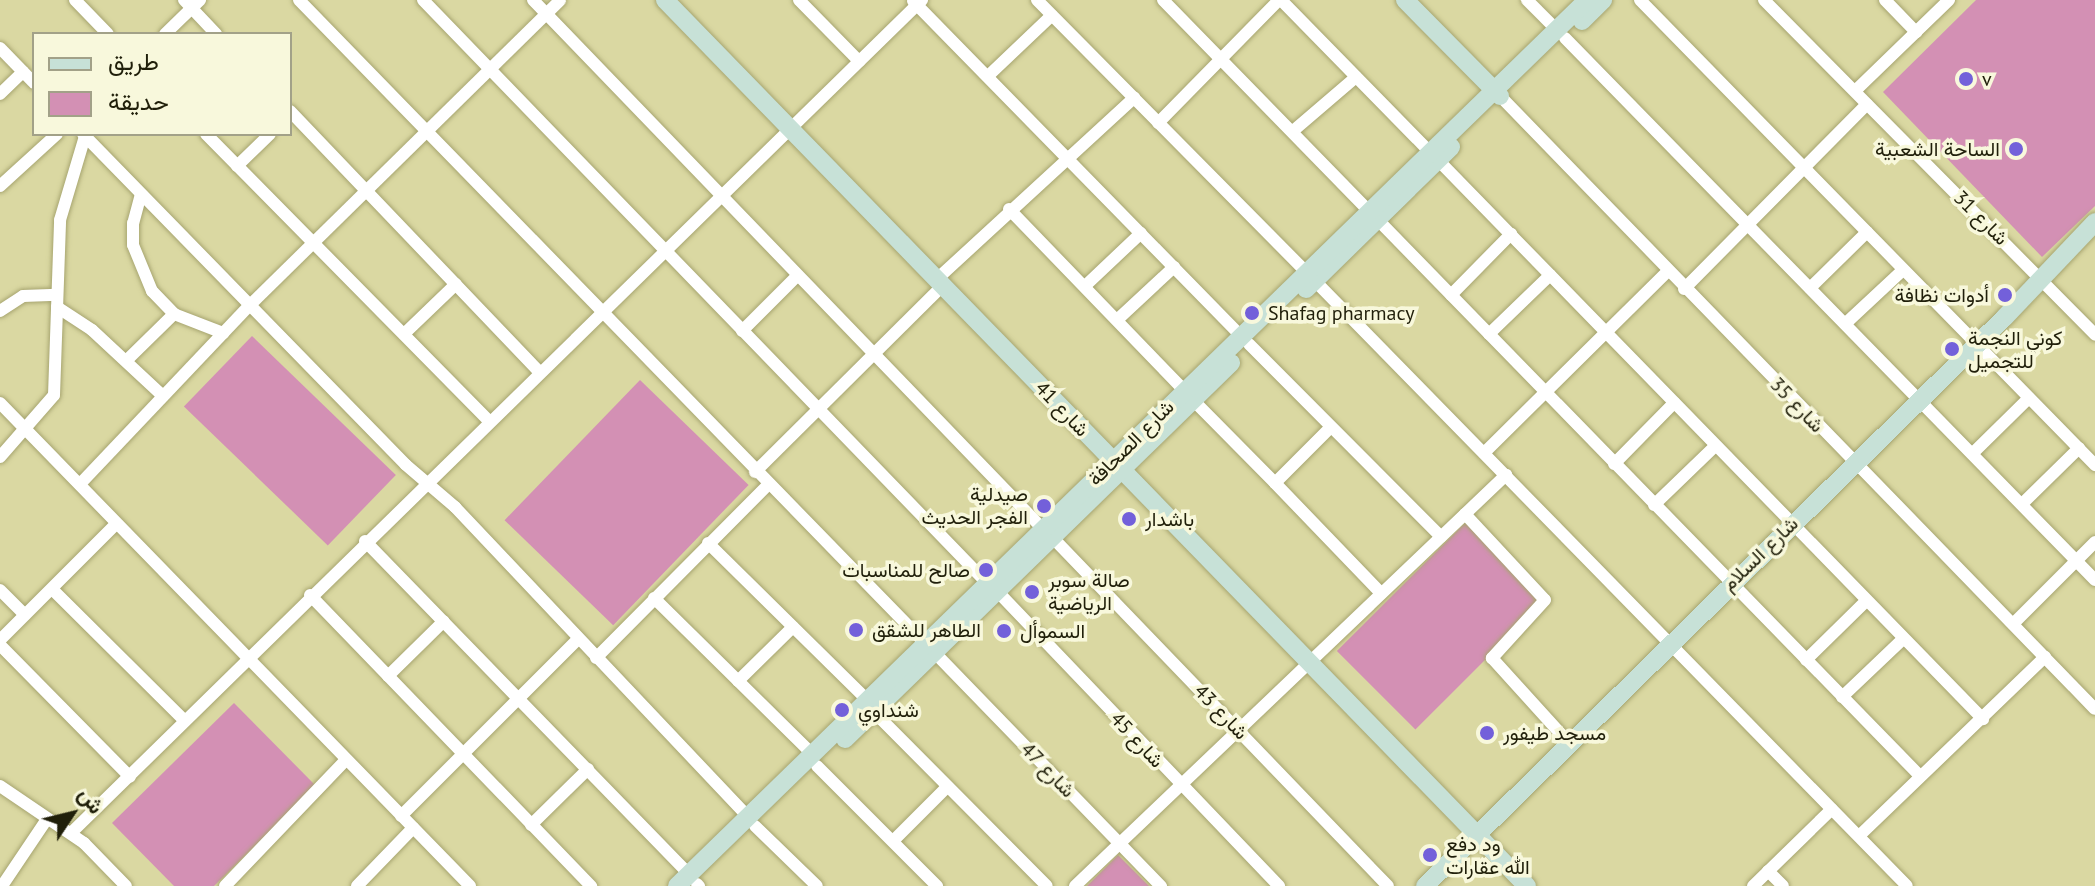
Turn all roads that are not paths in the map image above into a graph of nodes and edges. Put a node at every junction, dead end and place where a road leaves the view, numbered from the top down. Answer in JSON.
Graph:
{"nodes":[{"id":1,"x":75,"y":0,"type":"edge"},
{"id":2,"x":299,"y":0,"type":"edge"},
{"id":3,"x":423,"y":0,"type":"edge"},
{"id":4,"x":533,"y":0,"type":"edge"},
{"id":5,"x":560,"y":0,"type":"edge"},
{"id":6,"x":665,"y":0,"type":"edge"},
{"id":7,"x":799,"y":0,"type":"edge"},
{"id":8,"x":1037,"y":0,"type":"edge"},
{"id":9,"x":1163,"y":0,"type":"edge"},
{"id":10,"x":1280,"y":0,"type":"edge"},
{"id":11,"x":1405,"y":0,"type":"edge"},
{"id":12,"x":1527,"y":0,"type":"edge"},
{"id":13,"x":1587,"y":0,"type":"edge"},
{"id":14,"x":1603,"y":0,"type":"edge"},
{"id":15,"x":1640,"y":0,"type":"edge"},
{"id":16,"x":1764,"y":0,"type":"edge"},
{"id":17,"x":1885,"y":0,"type":"edge"},
{"id":18,"x":1949,"y":0,"type":"edge"},
{"id":19,"x":917,"y":1,"type":"edge"},
{"id":20,"x":192,"y":3,"type":"edge"},
{"id":21,"x":546,"y":13,"type":"junction"},
{"id":22,"x":1052,"y":15,"type":"junction"},
{"id":23,"x":106,"y":32,"type":"edge"},
{"id":24,"x":167,"y":32,"type":"edge"},
{"id":25,"x":214,"y":32,"type":"edge"},
{"id":26,"x":1916,"y":32,"type":"junction"},
{"id":27,"x":1561,"y":34,"type":"junction"},
{"id":28,"x":0,"y":48,"type":"edge"},
{"id":29,"x":1222,"y":59,"type":"junction"},
{"id":30,"x":859,"y":61,"type":"junction"},
{"id":31,"x":490,"y":68,"type":"junction"},
{"id":32,"x":23,"y":72,"type":"junction"},
{"id":33,"x":988,"y":76,"type":"junction"},
{"id":34,"x":1356,"y":77,"type":"junction"},
{"id":35,"x":32,"y":81,"type":"edge"},
{"id":36,"x":1855,"y":91,"type":"junction"},
{"id":37,"x":0,"y":94,"type":"edge"},
{"id":38,"x":1498,"y":94,"type":"junction"},
{"id":39,"x":1134,"y":98,"type":"junction"},
{"id":40,"x":1867,"y":104,"type":"junction"},
{"id":41,"x":292,"y":113,"type":"edge"},
{"id":42,"x":1158,"y":123,"type":"junction"},
{"id":43,"x":790,"y":128,"type":"junction"},
{"id":44,"x":428,"y":130,"type":"junction"},
{"id":45,"x":1293,"y":131,"type":"junction"},
{"id":46,"x":55,"y":136,"type":"edge"},
{"id":47,"x":84,"y":136,"type":"edge"},
{"id":48,"x":85,"y":136,"type":"edge"},
{"id":49,"x":208,"y":136,"type":"edge"},
{"id":50,"x":268,"y":136,"type":"edge"},
{"id":51,"x":1433,"y":156,"type":"junction"},
{"id":52,"x":1070,"y":160,"type":"junction"},
{"id":53,"x":237,"y":166,"type":"junction"},
{"id":54,"x":1805,"y":168,"type":"junction"},
{"id":55,"x":0,"y":186,"type":"edge"},
{"id":56,"x":366,"y":191,"type":"junction"},
{"id":57,"x":141,"y":194,"type":"junction"},
{"id":58,"x":721,"y":194,"type":"junction"},
{"id":59,"x":1009,"y":209,"type":"junction"},
{"id":60,"x":1373,"y":215,"type":"junction"},
{"id":61,"x":2095,"y":222,"type":"edge"},
{"id":62,"x":1748,"y":225,"type":"junction"},
{"id":63,"x":1867,"y":232,"type":"junction"},
{"id":64,"x":1141,"y":233,"type":"junction"},
{"id":65,"x":1511,"y":234,"type":"junction"},
{"id":66,"x":313,"y":243,"type":"junction"},
{"id":67,"x":664,"y":251,"type":"junction"},
{"id":68,"x":1174,"y":267,"type":"junction"},
{"id":69,"x":1903,"y":270,"type":"junction"},
{"id":70,"x":1667,"y":272,"type":"junction"},
{"id":71,"x":1550,"y":275,"type":"junction"},
{"id":72,"x":797,"y":276,"type":"junction"},
{"id":73,"x":1310,"y":277,"type":"junction"},
{"id":74,"x":2041,"y":279,"type":"junction"},
{"id":75,"x":940,"y":282,"type":"junction"},
{"id":76,"x":456,"y":284,"type":"junction"},
{"id":77,"x":1085,"y":286,"type":"junction"},
{"id":78,"x":1810,"y":288,"type":"junction"},
{"id":79,"x":1684,"y":289,"type":"junction"},
{"id":80,"x":1451,"y":295,"type":"junction"},
{"id":81,"x":57,"y":301,"type":"junction"},
{"id":82,"x":249,"y":306,"type":"junction"},
{"id":83,"x":602,"y":310,"type":"junction"},
{"id":84,"x":0,"y":311,"type":"edge"},
{"id":85,"x":174,"y":314,"type":"junction"},
{"id":86,"x":1117,"y":320,"type":"junction"},
{"id":87,"x":1845,"y":324,"type":"junction"},
{"id":88,"x":742,"y":331,"type":"junction"},
{"id":89,"x":223,"y":333,"type":"junction"},
{"id":90,"x":1607,"y":333,"type":"junction"},
{"id":91,"x":404,"y":334,"type":"junction"},
{"id":92,"x":1489,"y":334,"type":"junction"},
{"id":93,"x":2095,"y":335,"type":"edge"},
{"id":94,"x":1245,"y":340,"type":"junction"},
{"id":95,"x":1976,"y":345,"type":"junction"},
{"id":96,"x":875,"y":354,"type":"junction"},
{"id":97,"x":127,"y":360,"type":"junction"},
{"id":98,"x":539,"y":372,"type":"junction"},
{"id":99,"x":1544,"y":393,"type":"junction"},
{"id":100,"x":1188,"y":395,"type":"junction"},
{"id":101,"x":163,"y":396,"type":"junction"},
{"id":102,"x":2029,"y":398,"type":"junction"},
{"id":103,"x":1918,"y":399,"type":"junction"},
{"id":104,"x":0,"y":403,"type":"edge"},
{"id":105,"x":1674,"y":403,"type":"junction"},
{"id":106,"x":817,"y":410,"type":"junction"},
{"id":107,"x":489,"y":421,"type":"junction"},
{"id":108,"x":1330,"y":428,"type":"junction"},
{"id":109,"x":27,"y":429,"type":"junction"},
{"id":110,"x":1715,"y":446,"type":"junction"},
{"id":111,"x":2079,"y":448,"type":"junction"},
{"id":112,"x":1484,"y":453,"type":"junction"},
{"id":113,"x":1973,"y":453,"type":"junction"},
{"id":114,"x":0,"y":457,"type":"edge"},
{"id":115,"x":1853,"y":462,"type":"junction"},
{"id":116,"x":1614,"y":464,"type":"junction"},
{"id":117,"x":2095,"y":465,"type":"edge"},
{"id":118,"x":1117,"y":466,"type":"junction"},
{"id":119,"x":755,"y":472,"type":"junction"},
{"id":120,"x":1506,"y":475,"type":"junction"},
{"id":121,"x":424,"y":482,"type":"junction"},
{"id":122,"x":1275,"y":483,"type":"junction"},
{"id":123,"x":80,"y":484,"type":"junction"},
{"id":124,"x":768,"y":485,"type":"junction"},
{"id":125,"x":2022,"y":504,"type":"junction"},
{"id":126,"x":1654,"y":505,"type":"junction"},
{"id":127,"x":1465,"y":514,"type":"junction"},
{"id":128,"x":116,"y":524,"type":"junction"},
{"id":129,"x":1791,"y":524,"type":"junction"},
{"id":130,"x":1048,"y":533,"type":"junction"},
{"id":131,"x":1441,"y":537,"type":"junction"},
{"id":132,"x":365,"y":541,"type":"junction"},
{"id":133,"x":2095,"y":542,"type":"edge"},
{"id":134,"x":708,"y":543,"type":"junction"},
{"id":135,"x":2076,"y":561,"type":"junction"},
{"id":136,"x":2095,"y":580,"type":"edge"},
{"id":137,"x":1731,"y":582,"type":"junction"},
{"id":138,"x":992,"y":587,"type":"junction"},
{"id":139,"x":52,"y":589,"type":"junction"},
{"id":140,"x":0,"y":590,"type":"edge"},
{"id":141,"x":1381,"y":593,"type":"junction"},
{"id":142,"x":310,"y":595,"type":"junction"},
{"id":143,"x":654,"y":598,"type":"junction"},
{"id":144,"x":1866,"y":601,"type":"junction"},
{"id":145,"x":25,"y":615,"type":"junction"},
{"id":146,"x":444,"y":621,"type":"junction"},
{"id":147,"x":2013,"y":624,"type":"junction"},
{"id":148,"x":793,"y":627,"type":"junction"},
{"id":149,"x":578,"y":639,"type":"junction"},
{"id":150,"x":1903,"y":639,"type":"junction"},
{"id":151,"x":1672,"y":641,"type":"junction"},
{"id":152,"x":0,"y":642,"type":"edge"},
{"id":153,"x":930,"y":648,"type":"junction"},
{"id":154,"x":2045,"y":657,"type":"junction"},
{"id":155,"x":596,"y":658,"type":"junction"},
{"id":156,"x":246,"y":659,"type":"junction"},
{"id":157,"x":1310,"y":660,"type":"junction"},
{"id":158,"x":1806,"y":660,"type":"junction"},
{"id":159,"x":388,"y":676,"type":"junction"},
{"id":160,"x":738,"y":681,"type":"junction"},
{"id":161,"x":1842,"y":697,"type":"junction"},
{"id":162,"x":520,"y":698,"type":"junction"},
{"id":163,"x":870,"y":706,"type":"junction"},
{"id":164,"x":2095,"y":709,"type":"edge"},
{"id":165,"x":1983,"y":719,"type":"junction"},
{"id":166,"x":185,"y":721,"type":"junction"},
{"id":167,"x":1237,"y":729,"type":"junction"},
{"id":168,"x":1569,"y":743,"type":"junction"},
{"id":169,"x":463,"y":754,"type":"junction"},
{"id":170,"x":346,"y":760,"type":"junction"},
{"id":171,"x":815,"y":760,"type":"junction"},
{"id":172,"x":588,"y":769,"type":"junction"},
{"id":173,"x":1920,"y":776,"type":"junction"},
{"id":174,"x":130,"y":777,"type":"junction"},
{"id":175,"x":0,"y":786,"type":"edge"},
{"id":176,"x":1180,"y":786,"type":"junction"},
{"id":177,"x":947,"y":787,"type":"junction"},
{"id":178,"x":1832,"y":809,"type":"junction"},
{"id":179,"x":401,"y":816,"type":"junction"},
{"id":180,"x":47,"y":819,"type":"junction"},
{"id":181,"x":752,"y":822,"type":"junction"},
{"id":182,"x":531,"y":825,"type":"junction"},
{"id":183,"x":413,"y":828,"type":"junction"},
{"id":184,"x":71,"y":833,"type":"junction"},
{"id":185,"x":1477,"y":833,"type":"junction"},
{"id":186,"x":1860,"y":835,"type":"junction"},
{"id":187,"x":893,"y":841,"type":"junction"},
{"id":188,"x":1120,"y":844,"type":"junction"},
{"id":189,"x":1768,"y":871,"type":"junction"},
{"id":190,"x":9,"y":883,"type":"edge"},
{"id":191,"x":691,"y":883,"type":"edge"},
{"id":192,"x":126,"y":886,"type":"edge"},
{"id":193,"x":225,"y":886,"type":"edge"},
{"id":194,"x":357,"y":886,"type":"edge"},
{"id":195,"x":470,"y":886,"type":"edge"},
{"id":196,"x":591,"y":886,"type":"edge"},
{"id":197,"x":817,"y":886,"type":"edge"},
{"id":198,"x":937,"y":886,"type":"edge"},
{"id":199,"x":1047,"y":886,"type":"edge"},
{"id":200,"x":1075,"y":886,"type":"edge"},
{"id":201,"x":1161,"y":886,"type":"edge"},
{"id":202,"x":1279,"y":886,"type":"edge"},
{"id":203,"x":1388,"y":886,"type":"edge"},
{"id":204,"x":1425,"y":886,"type":"edge"},
{"id":205,"x":1527,"y":886,"type":"edge"},
{"id":206,"x":1753,"y":886,"type":"edge"},
{"id":207,"x":1783,"y":886,"type":"edge"},
{"id":208,"x":1907,"y":886,"type":"edge"}],
"edges":[{"from":1,"to":23,"type":"street"},
{"from":2,"to":44,"type":"street","name":"شارع 47"},
{"from":3,"to":31,"type":"street","name":"شارع 45"},
{"from":4,"to":21,"type":"street","name":"شارع 43"},
{"from":5,"to":21,"type":"street"},
{"from":6,"to":43,"type":"main road","name":"شارع 41"},
{"from":7,"to":30,"type":"street"},
{"from":8,"to":22,"type":"street"},
{"from":9,"to":29,"type":"street"},
{"from":10,"to":29,"type":"street"},
{"from":10,"to":34,"type":"street"},
{"from":11,"to":38,"type":"main road"},
{"from":12,"to":27,"type":"street"},
{"from":13,"to":27,"type":"main road","name":"شارع الصحافة"},
{"from":14,"to":27,"type":"main road","name":"شارع الصحافة"},
{"from":15,"to":54,"type":"street"},
{"from":16,"to":36,"type":"street","name":"شارع 31"},
{"from":17,"to":26,"type":"street"},
{"from":18,"to":26,"type":"street"},
{"from":19,"to":30,"type":"street"},
{"from":19,"to":33,"type":"street"},
{"from":20,"to":24,"type":"street"},
{"from":20,"to":25,"type":"street"},
{"from":21,"to":31,"type":"street"},
{"from":21,"to":58,"type":"street","name":"شارع 43"},
{"from":22,"to":33,"type":"street"},
{"from":22,"to":39,"type":"street"},
{"from":26,"to":36,"type":"street"},
{"from":27,"to":38,"type":"main road","name":"شارع الصحافة"},
{"from":27,"to":62,"type":"street"},
{"from":28,"to":32,"type":"street"},
{"from":29,"to":42,"type":"street"},
{"from":29,"to":45,"type":"street"},
{"from":30,"to":43,"type":"street"},
{"from":31,"to":44,"type":"street"},
{"from":31,"to":67,"type":"street","name":"شارع 45"},
{"from":32,"to":35,"type":"street"},
{"from":32,"to":37,"type":"street"},
{"from":33,"to":52,"type":"street"},
{"from":34,"to":45,"type":"street"},
{"from":34,"to":51,"type":"street"},
{"from":36,"to":40,"type":"street","name":"شارع 31"},
{"from":38,"to":51,"type":"main road","name":"شارع الصحافة"},
{"from":38,"to":70,"type":"street","name":"شارع 35"},
{"from":39,"to":42,"type":"street"},
{"from":39,"to":52,"type":"street"},
{"from":40,"to":54,"type":"street"},
{"from":40,"to":74,"type":"street","name":"شارع 31"},
{"from":41,"to":56,"type":"street"},
{"from":42,"to":73,"type":"street"},
{"from":43,"to":58,"type":"street"},
{"from":43,"to":75,"type":"main road","name":"شارع 41"},
{"from":44,"to":56,"type":"street"},
{"from":44,"to":83,"type":"street","name":"شارع 47"},
{"from":45,"to":60,"type":"street"},
{"from":46,"to":55,"type":"street"},
{"from":47,"to":81,"type":"street"},
{"from":48,"to":57,"type":"street"},
{"from":49,"to":53,"type":"street"},
{"from":50,"to":53,"type":"street"},
{"from":51,"to":60,"type":"main road","name":"شارع الصحافة"},
{"from":51,"to":65,"type":"street"},
{"from":52,"to":59,"type":"street"},
{"from":52,"to":64,"type":"street"},
{"from":53,"to":66,"type":"street"},
{"from":54,"to":62,"type":"street"},
{"from":54,"to":63,"type":"street"},
{"from":56,"to":66,"type":"street"},
{"from":56,"to":76,"type":"street"},
{"from":57,"to":82,"type":"street"},
{"from":57,"to":85,"type":"street"},
{"from":58,"to":67,"type":"street"},
{"from":58,"to":72,"type":"street","name":"شارع 43"},
{"from":59,"to":75,"type":"street"},
{"from":59,"to":77,"type":"street"},
{"from":60,"to":73,"type":"main road","name":"شارع الصحافة"},
{"from":60,"to":80,"type":"street"},
{"from":61,"to":74,"type":"main road","name":"شارع السلام"},
{"from":62,"to":78,"type":"street"},
{"from":62,"to":79,"type":"street"},
{"from":63,"to":69,"type":"street"},
{"from":63,"to":78,"type":"street"},
{"from":64,"to":68,"type":"street"},
{"from":64,"to":77,"type":"street"},
{"from":65,"to":71,"type":"street"},
{"from":65,"to":80,"type":"street"},
{"from":66,"to":82,"type":"street"},
{"from":66,"to":91,"type":"street"},
{"from":67,"to":83,"type":"street"},
{"from":67,"to":88,"type":"street","name":"شارع 45"},
{"from":68,"to":86,"type":"street"},
{"from":68,"to":94,"type":"street"},
{"from":69,"to":87,"type":"street"},
{"from":69,"to":95,"type":"street"},
{"from":70,"to":79,"type":"street","name":"شارع 35"},
{"from":70,"to":90,"type":"street"},
{"from":71,"to":90,"type":"street"},
{"from":71,"to":92,"type":"street"},
{"from":72,"to":88,"type":"street"},
{"from":72,"to":96,"type":"street","name":"شارع 43"},
{"from":73,"to":94,"type":"main road","name":"شارع الصحافة"},
{"from":73,"to":112,"type":"street"},
{"from":74,"to":93,"type":"street","name":"شارع 31"},
{"from":74,"to":95,"type":"main road","name":"شارع السلام"},
{"from":75,"to":96,"type":"street"},
{"from":75,"to":118,"type":"main road","name":"شارع 41"},
{"from":76,"to":91,"type":"street"},
{"from":76,"to":98,"type":"street"},
{"from":77,"to":86,"type":"street"},
{"from":78,"to":87,"type":"street"},
{"from":79,"to":115,"type":"street","name":"شارع 35"},
{"from":80,"to":92,"type":"street"},
{"from":81,"to":84,"type":"street"},
{"from":81,"to":97,"type":"street"},
{"from":81,"to":109,"type":"street"},
{"from":82,"to":89,"type":"street"},
{"from":82,"to":121,"type":"street"},
{"from":83,"to":98,"type":"street"},
{"from":83,"to":119,"type":"street","name":"شارع 47"},
{"from":85,"to":89,"type":"street"},
{"from":85,"to":97,"type":"street"},
{"from":86,"to":100,"type":"street"},
{"from":87,"to":103,"type":"street"},
{"from":88,"to":106,"type":"street","name":"شارع 45"},
{"from":89,"to":101,"type":"street"},
{"from":90,"to":99,"type":"street"},
{"from":90,"to":105,"type":"street"},
{"from":91,"to":107,"type":"street"},
{"from":92,"to":99,"type":"street"},
{"from":94,"to":100,"type":"main road","name":"شارع الصحافة"},
{"from":94,"to":108,"type":"street"},
{"from":95,"to":102,"type":"street"},
{"from":95,"to":103,"type":"main road","name":"شارع السلام"},
{"from":96,"to":106,"type":"street"},
{"from":96,"to":130,"type":"street","name":"شارع 43"},
{"from":97,"to":101,"type":"street"},
{"from":98,"to":107,"type":"street"},
{"from":99,"to":112,"type":"street"},
{"from":99,"to":116,"type":"street"},
{"from":100,"to":118,"type":"main road","name":"شارع الصحافة"},
{"from":100,"to":122,"type":"street"},
{"from":101,"to":123,"type":"street"},
{"from":102,"to":111,"type":"street"},
{"from":102,"to":113,"type":"street"},
{"from":103,"to":113,"type":"street"},
{"from":103,"to":115,"type":"main road","name":"شارع السلام"},
{"from":104,"to":109,"type":"street"},
{"from":105,"to":110,"type":"street"},
{"from":105,"to":116,"type":"street"},
{"from":106,"to":119,"type":"street"},
{"from":106,"to":138,"type":"street","name":"شارع 45"},
{"from":107,"to":121,"type":"street"},
{"from":108,"to":122,"type":"street"},
{"from":108,"to":131,"type":"street"},
{"from":109,"to":114,"type":"street"},
{"from":109,"to":123,"type":"street"},
{"from":110,"to":126,"type":"street"},
{"from":110,"to":129,"type":"street"},
{"from":111,"to":117,"type":"street"},
{"from":111,"to":125,"type":"street"},
{"from":112,"to":120,"type":"street"},
{"from":113,"to":125,"type":"street"},
{"from":115,"to":129,"type":"main road","name":"شارع السلام"},
{"from":115,"to":147,"type":"street","name":"شارع 35"},
{"from":116,"to":126,"type":"street"},
{"from":118,"to":130,"type":"main road","name":"شارع الصحافة"},
{"from":118,"to":157,"type":"main road","name":"شارع 41"},
{"from":119,"to":124,"type":"street","name":"شارع 47"},
{"from":120,"to":127,"type":"street"},
{"from":120,"to":151,"type":"street"},
{"from":121,"to":132,"type":"street"},
{"from":121,"to":149,"type":"street"},
{"from":122,"to":141,"type":"street"},
{"from":123,"to":128,"type":"street"},
{"from":124,"to":134,"type":"street"},
{"from":124,"to":153,"type":"street","name":"شارع 47"},
{"from":125,"to":135,"type":"street"},
{"from":126,"to":137,"type":"street"},
{"from":127,"to":131,"type":"street"},
{"from":127,"to":168,"type":"street"},
{"from":128,"to":139,"type":"street"},
{"from":128,"to":156,"type":"street"},
{"from":129,"to":137,"type":"main road","name":"شارع السلام"},
{"from":129,"to":144,"type":"street"},
{"from":130,"to":138,"type":"main road","name":"شارع الصحافة"},
{"from":130,"to":167,"type":"street","name":"شارع 43"},
{"from":131,"to":141,"type":"street"},
{"from":132,"to":142,"type":"street"},
{"from":132,"to":146,"type":"street"},
{"from":133,"to":135,"type":"street"},
{"from":134,"to":143,"type":"street"},
{"from":134,"to":148,"type":"street"},
{"from":135,"to":136,"type":"street"},
{"from":135,"to":147,"type":"street"},
{"from":137,"to":151,"type":"main road","name":"شارع السلام"},
{"from":137,"to":158,"type":"street"},
{"from":138,"to":153,"type":"main road","name":"شارع الصحافة"},
{"from":138,"to":176,"type":"street","name":"شارع 45"},
{"from":139,"to":145,"type":"street"},
{"from":139,"to":166,"type":"street"},
{"from":140,"to":145,"type":"street"},
{"from":141,"to":157,"type":"street"},
{"from":142,"to":156,"type":"street"},
{"from":142,"to":159,"type":"street"},
{"from":143,"to":155,"type":"street"},
{"from":143,"to":160,"type":"street"},
{"from":144,"to":150,"type":"street"},
{"from":144,"to":158,"type":"street"},
{"from":145,"to":152,"type":"street"},
{"from":146,"to":159,"type":"street"},
{"from":146,"to":162,"type":"street"},
{"from":147,"to":154,"type":"street","name":"شارع 35"},
{"from":148,"to":160,"type":"street"},
{"from":148,"to":163,"type":"street"},
{"from":149,"to":155,"type":"street"},
{"from":149,"to":162,"type":"street"},
{"from":150,"to":161,"type":"street"},
{"from":150,"to":165,"type":"street"},
{"from":151,"to":168,"type":"main road","name":"شارع السلام"},
{"from":151,"to":178,"type":"street"},
{"from":152,"to":174,"type":"street"},
{"from":153,"to":163,"type":"main road","name":"شارع الصحافة"},
{"from":153,"to":188,"type":"street","name":"شارع 47"},
{"from":154,"to":164,"type":"street","name":"شارع 35"},
{"from":154,"to":165,"type":"street"},
{"from":155,"to":181,"type":"street"},
{"from":156,"to":166,"type":"street"},
{"from":156,"to":170,"type":"street"},
{"from":157,"to":167,"type":"street"},
{"from":157,"to":185,"type":"main road","name":"شارع 41"},
{"from":158,"to":161,"type":"street"},
{"from":159,"to":169,"type":"street"},
{"from":160,"to":171,"type":"street"},
{"from":161,"to":173,"type":"street"},
{"from":162,"to":169,"type":"street"},
{"from":162,"to":172,"type":"street"},
{"from":163,"to":171,"type":"main road","name":"شارع الصحافة"},
{"from":163,"to":177,"type":"street"},
{"from":165,"to":173,"type":"street"},
{"from":166,"to":174,"type":"street"},
{"from":167,"to":176,"type":"street"},
{"from":167,"to":203,"type":"street","name":"شارع 43"},
{"from":168,"to":185,"type":"main road","name":"شارع السلام"},
{"from":169,"to":179,"type":"street"},
{"from":169,"to":182,"type":"street"},
{"from":170,"to":179,"type":"street"},
{"from":170,"to":193,"type":"street"},
{"from":171,"to":181,"type":"main road","name":"شارع الصحافة"},
{"from":171,"to":187,"type":"street"},
{"from":172,"to":182,"type":"street"},
{"from":172,"to":191,"type":"street"},
{"from":173,"to":186,"type":"street"},
{"from":174,"to":184,"type":"street"},
{"from":175,"to":180,"type":"street"},
{"from":176,"to":188,"type":"street"},
{"from":176,"to":202,"type":"street","name":"شارع 45"},
{"from":177,"to":187,"type":"street"},
{"from":177,"to":199,"type":"street"},
{"from":178,"to":186,"type":"street"},
{"from":178,"to":189,"type":"street"},
{"from":179,"to":183,"type":"street"},
{"from":180,"to":184,"type":"street"},
{"from":180,"to":190,"type":"street"},
{"from":181,"to":191,"type":"main road","name":"شارع الصحافة"},
{"from":181,"to":197,"type":"street"},
{"from":182,"to":196,"type":"street"},
{"from":183,"to":194,"type":"street"},
{"from":183,"to":195,"type":"street"},
{"from":184,"to":192,"type":"street"},
{"from":185,"to":204,"type":"main road","name":"شارع السلام"},
{"from":185,"to":205,"type":"main road","name":"شارع 41"},
{"from":186,"to":208,"type":"street"},
{"from":187,"to":198,"type":"street"},
{"from":188,"to":200,"type":"street"},
{"from":188,"to":201,"type":"street","name":"شارع 47"},
{"from":189,"to":206,"type":"street"},
{"from":189,"to":207,"type":"street"}]}
